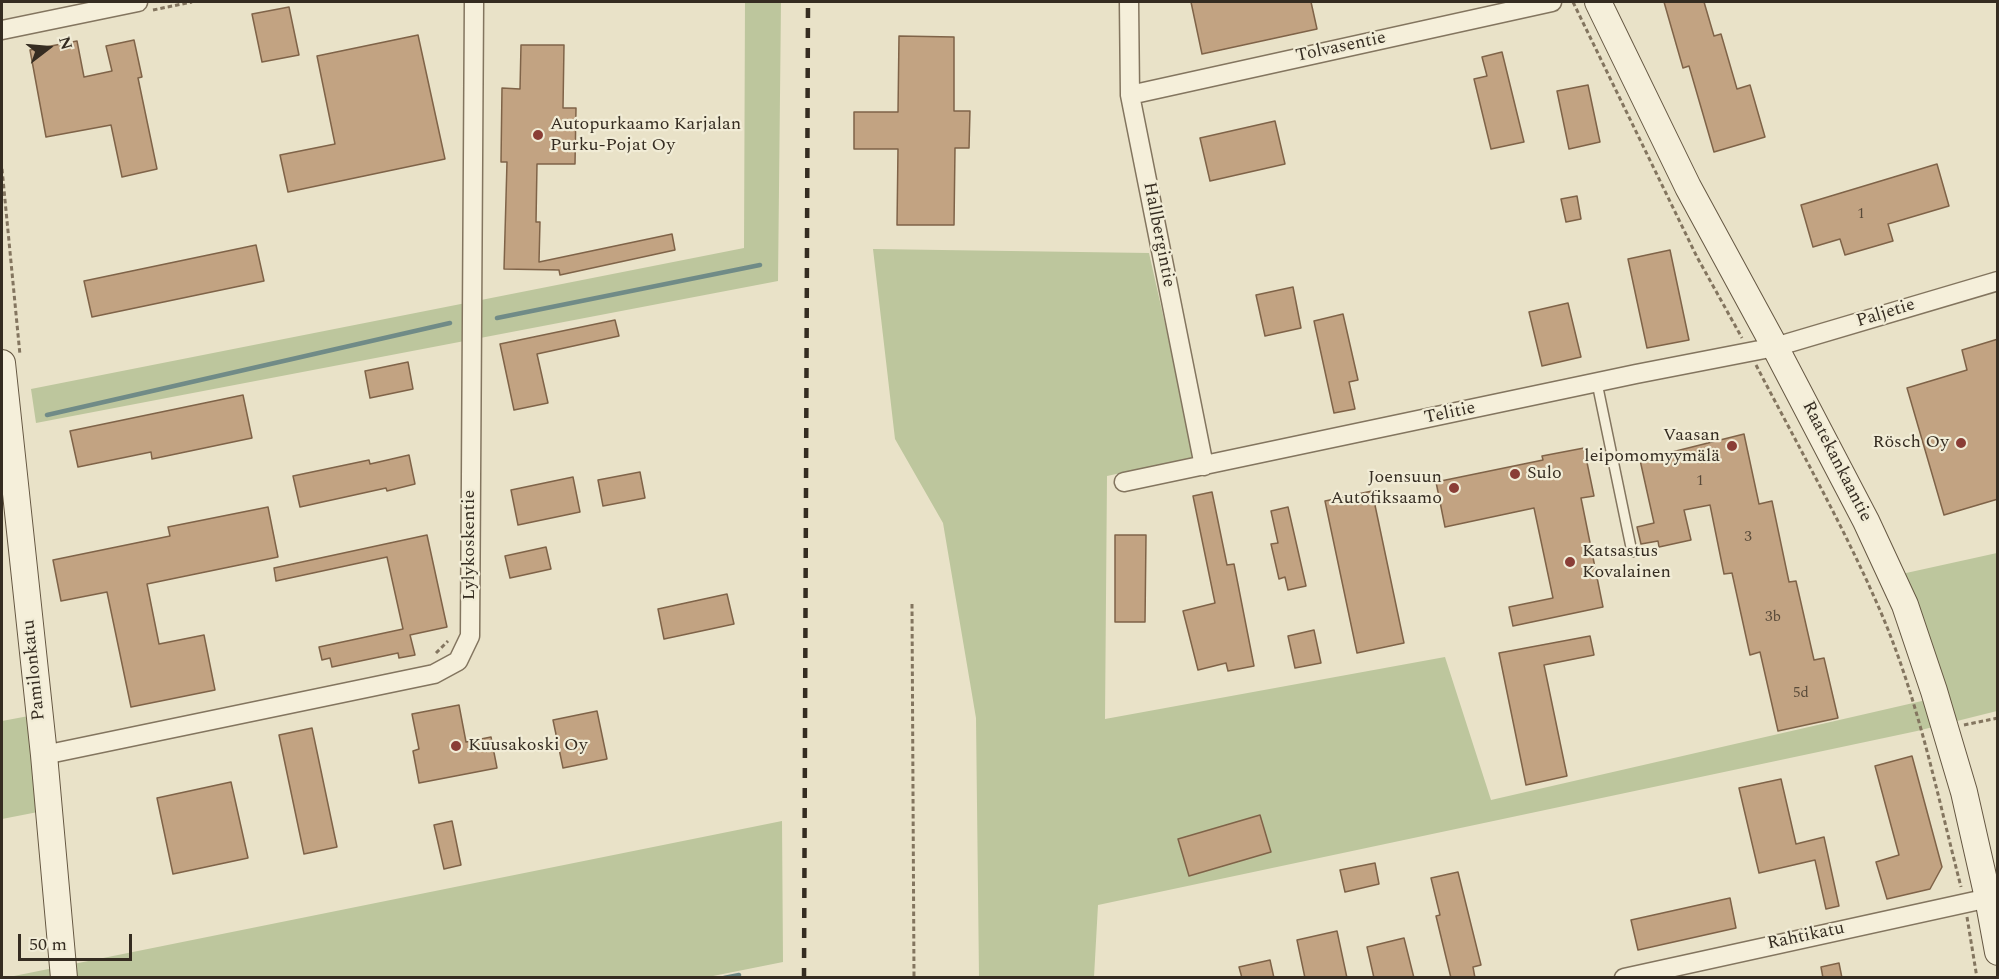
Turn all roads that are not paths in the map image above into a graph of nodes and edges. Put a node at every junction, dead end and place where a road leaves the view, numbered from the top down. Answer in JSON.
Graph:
{"nodes":[{"id":1,"x":138,"y":2,"type":"edge"},
{"id":2,"x":474,"y":2,"type":"edge"},
{"id":3,"x":1129,"y":2,"type":"edge"},
{"id":4,"x":1552,"y":2,"type":"edge"},
{"id":5,"x":1598,"y":2,"type":"edge"},
{"id":6,"x":2,"y":30,"type":"edge"},
{"id":7,"x":1130,"y":95,"type":"junction"},
{"id":8,"x":1998,"y":281,"type":"edge"},
{"id":9,"x":1775,"y":347,"type":"junction"},
{"id":10,"x":2,"y":363,"type":"edge"},
{"id":11,"x":1597,"y":382,"type":"junction"},
{"id":12,"x":1203,"y":466,"type":"junction"},
{"id":13,"x":1124,"y":482,"type":"dead end"},
{"id":14,"x":1632,"y":552,"type":"dead end"},
{"id":15,"x":44,"y":755,"type":"junction"},
{"id":16,"x":1983,"y":899,"type":"edge"},
{"id":17,"x":1998,"y":952,"type":"edge"},
{"id":18,"x":64,"y":978,"type":"edge"},
{"id":19,"x":1624,"y":978,"type":"edge"}],
"edges":[{"from":1,"to":6,"type":"street"},
{"from":2,"to":15,"type":"street","name":"Lylykoskentie"},
{"from":3,"to":7,"type":"street","name":"Hallbergintie"},
{"from":4,"to":7,"type":"street","name":"Tolvasentie"},
{"from":5,"to":9,"type":"main road","name":"Raatekankaantie"},
{"from":7,"to":12,"type":"street","name":"Hallbergintie"},
{"from":8,"to":9,"type":"street","name":"Paljetie"},
{"from":9,"to":11,"type":"street","name":"Telitie"},
{"from":9,"to":16,"type":"main road","name":"Raatekankaantie"},
{"from":10,"to":15,"type":"main road","name":"Pamilonkatu"},
{"from":11,"to":12,"type":"street","name":"Telitie"},
{"from":11,"to":14,"type":"lane"},
{"from":12,"to":13,"type":"street","name":"Telitie"},
{"from":15,"to":18,"type":"main road","name":"Pamilonkatu"},
{"from":16,"to":17,"type":"main road","name":"Raatekankaantie"},
{"from":16,"to":19,"type":"street","name":"Rahtikatu"}]}
